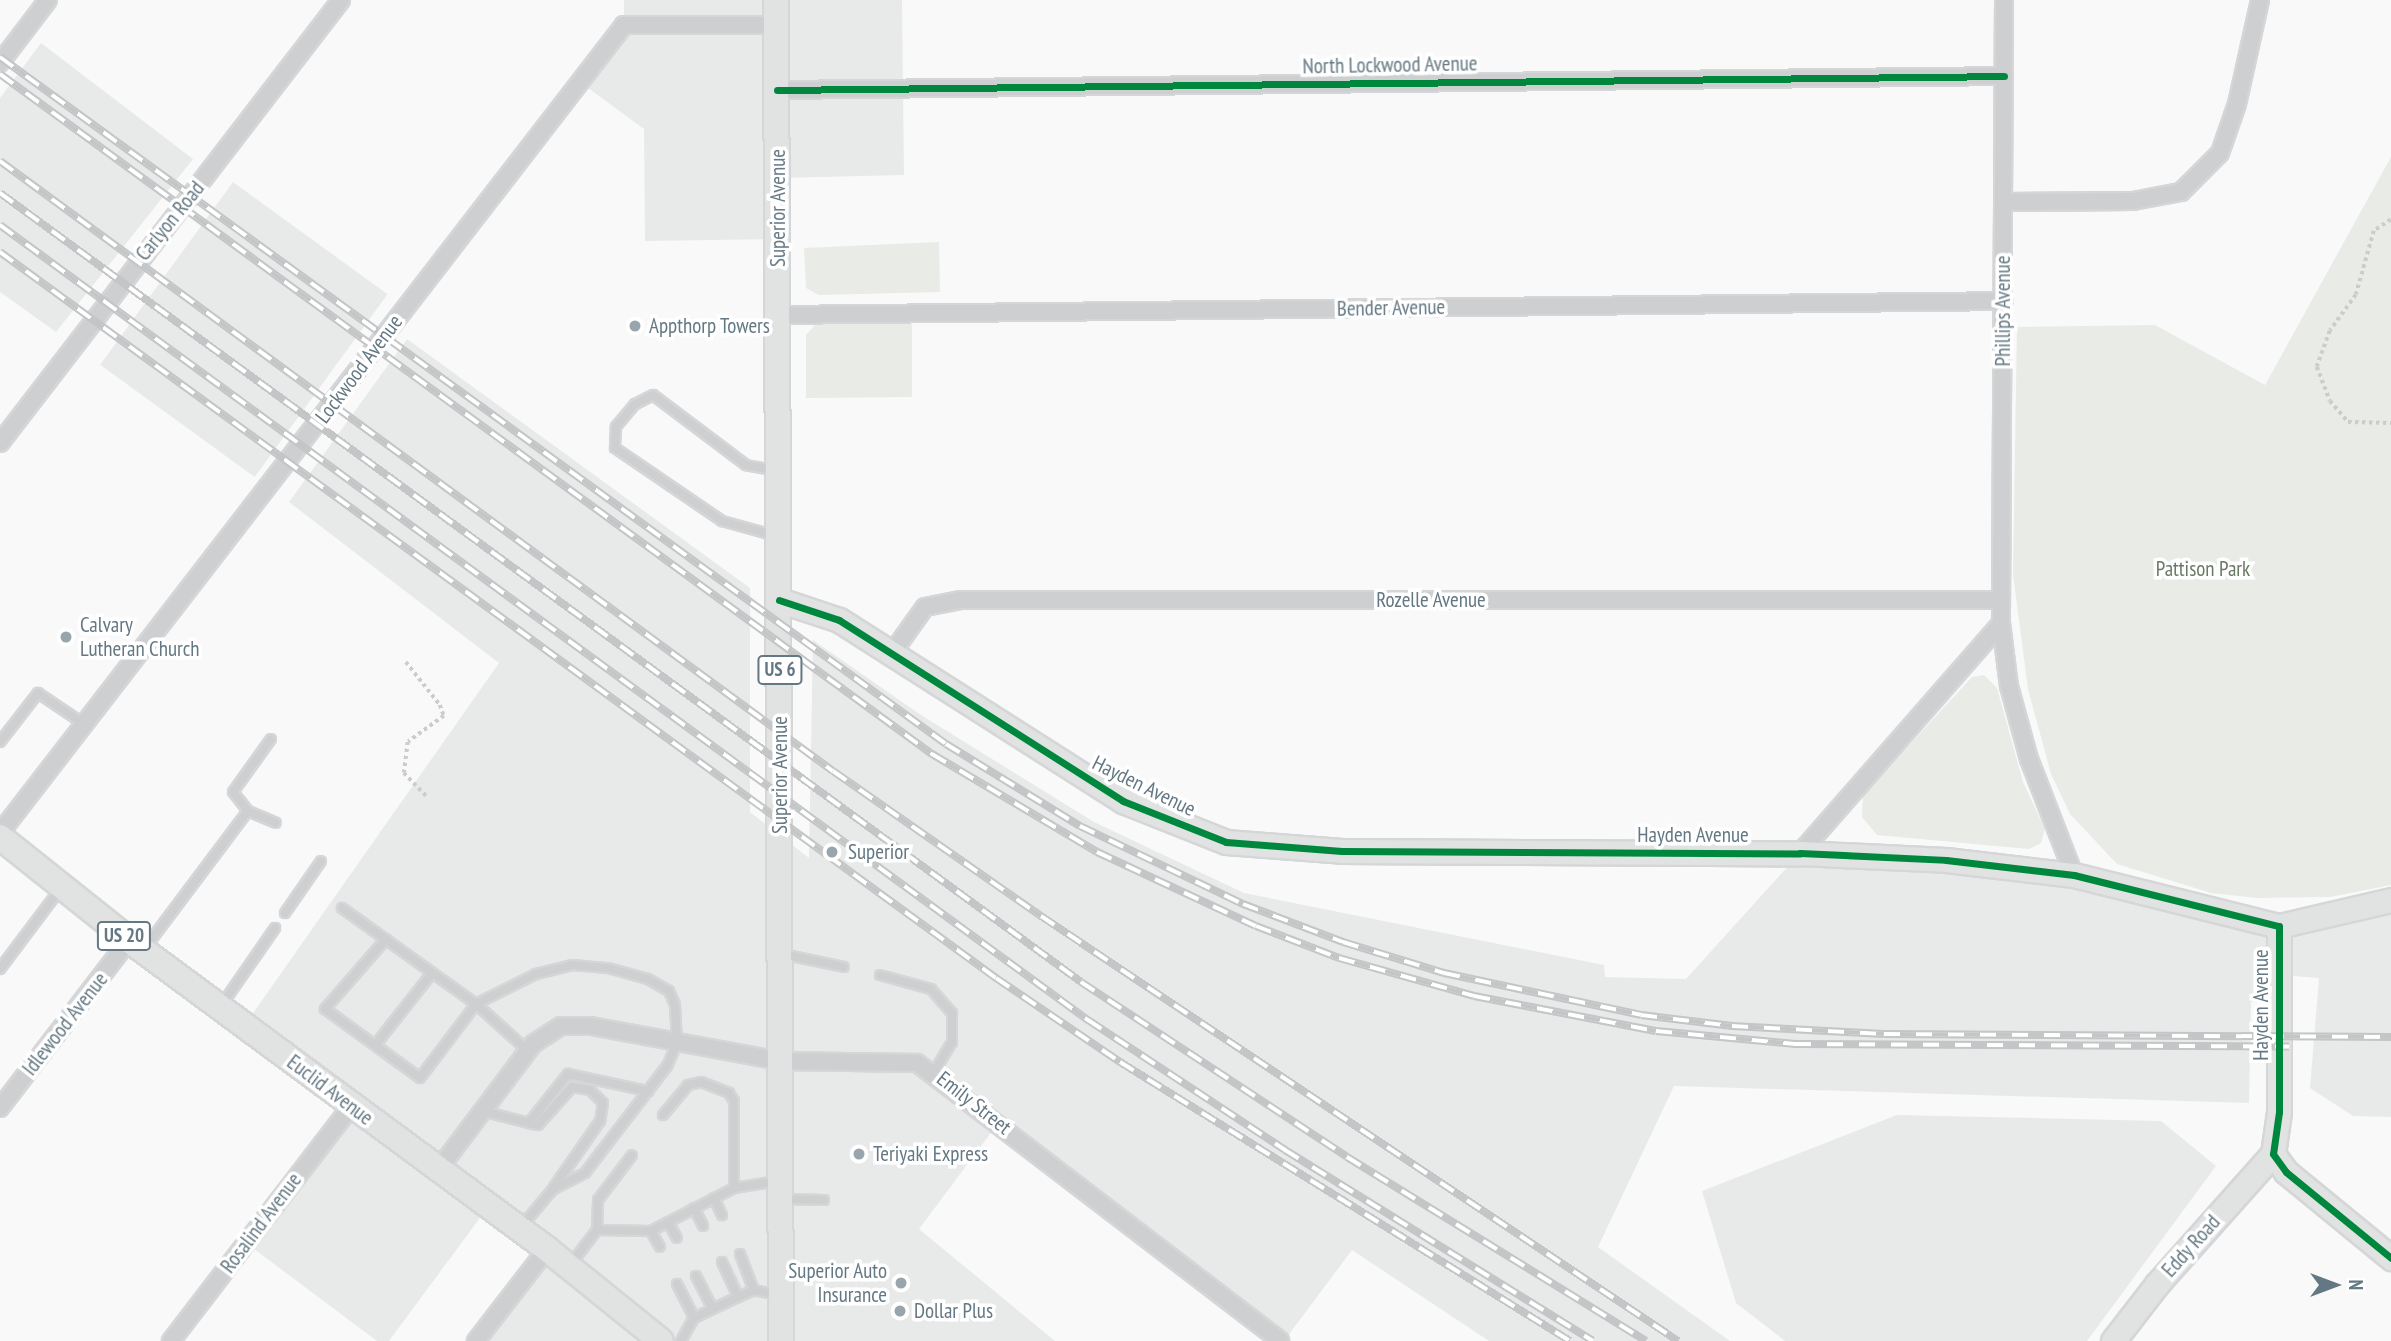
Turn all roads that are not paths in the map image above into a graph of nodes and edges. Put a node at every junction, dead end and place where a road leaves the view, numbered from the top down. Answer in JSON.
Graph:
{"nodes":[{"id":1,"x":48,"y":0,"type":"edge"},
{"id":2,"x":341,"y":0,"type":"edge"},
{"id":3,"x":776,"y":0,"type":"edge"},
{"id":4,"x":2004,"y":0,"type":"edge"},
{"id":5,"x":2260,"y":0,"type":"edge"},
{"id":6,"x":776,"y":25,"type":"junction"},
{"id":7,"x":0,"y":63,"type":"edge"},
{"id":8,"x":2004,"y":76,"type":"junction"},
{"id":9,"x":777,"y":90,"type":"junction"},
{"id":10,"x":2004,"y":202,"type":"junction"},
{"id":11,"x":2004,"y":302,"type":"junction"},
{"id":12,"x":778,"y":314,"type":"junction"},
{"id":13,"x":0,"y":443,"type":"edge"},
{"id":14,"x":779,"y":472,"type":"junction"},
{"id":15,"x":779,"y":537,"type":"junction"},
{"id":16,"x":779,"y":600,"type":"junction"},
{"id":17,"x":1999,"y":600,"type":"junction"},
{"id":18,"x":2001,"y":622,"type":"junction"},
{"id":19,"x":890,"y":656,"type":"junction"},
{"id":20,"x":84,"y":724,"type":"junction"},
{"id":21,"x":271,"y":739,"type":"dead end"},
{"id":22,"x":0,"y":741,"type":"edge"},
{"id":23,"x":248,"y":811,"type":"junction"},
{"id":24,"x":276,"y":823,"type":"dead end"},
{"id":25,"x":0,"y":835,"type":"edge"},
{"id":26,"x":1800,"y":853,"type":"junction"},
{"id":27,"x":321,"y":861,"type":"dead end"},
{"id":28,"x":2074,"y":875,"type":"junction"},
{"id":29,"x":61,"y":886,"type":"junction"},
{"id":30,"x":2391,"y":900,"type":"edge"},
{"id":31,"x":342,"y":908,"type":"dead end"},
{"id":32,"x":285,"y":913,"type":"dead end"},
{"id":33,"x":2279,"y":926,"type":"junction"},
{"id":34,"x":275,"y":928,"type":"dead end"},
{"id":35,"x":386,"y":939,"type":"junction"},
{"id":36,"x":136,"y":945,"type":"junction"},
{"id":37,"x":780,"y":954,"type":"junction"},
{"id":38,"x":844,"y":967,"type":"dead end"},
{"id":39,"x":0,"y":969,"type":"edge"},
{"id":40,"x":432,"y":972,"type":"junction"},
{"id":41,"x":880,"y":975,"type":"dead end"},
{"id":42,"x":476,"y":1004,"type":"junction"},
{"id":43,"x":219,"y":1008,"type":"junction"},
{"id":44,"x":677,"y":1043,"type":"junction"},
{"id":45,"x":376,"y":1044,"type":"junction"},
{"id":46,"x":528,"y":1051,"type":"junction"},
{"id":47,"x":780,"y":1061,"type":"junction"},
{"id":48,"x":934,"y":1072,"type":"junction"},
{"id":49,"x":5,"y":1090,"type":"edge"},
{"id":50,"x":648,"y":1091,"type":"junction"},
{"id":51,"x":351,"y":1106,"type":"junction"},
{"id":52,"x":0,"y":1108,"type":"edge"},
{"id":53,"x":482,"y":1111,"type":"junction"},
{"id":54,"x":663,"y":1115,"type":"dead end"},
{"id":55,"x":529,"y":1123,"type":"junction"},
{"id":56,"x":2273,"y":1154,"type":"junction"},
{"id":57,"x":632,"y":1155,"type":"dead end"},
{"id":58,"x":438,"y":1170,"type":"junction"},
{"id":59,"x":734,"y":1188,"type":"junction"},
{"id":60,"x":553,"y":1189,"type":"junction"},
{"id":61,"x":780,"y":1190,"type":"junction"},
{"id":62,"x":714,"y":1198,"type":"junction"},
{"id":63,"x":824,"y":1200,"type":"dead end"},
{"id":64,"x":694,"y":1208,"type":"junction"},
{"id":65,"x":722,"y":1215,"type":"dead end"},
{"id":66,"x":668,"y":1222,"type":"junction"},
{"id":67,"x":703,"y":1226,"type":"dead end"},
{"id":68,"x":519,"y":1229,"type":"junction"},
{"id":69,"x":597,"y":1230,"type":"junction"},
{"id":70,"x":651,"y":1231,"type":"junction"},
{"id":71,"x":677,"y":1238,"type":"dead end"},
{"id":72,"x":660,"y":1247,"type":"dead end"},
{"id":73,"x":547,"y":1249,"type":"junction"},
{"id":74,"x":740,"y":1254,"type":"dead end"},
{"id":75,"x":2391,"y":1258,"type":"edge"},
{"id":76,"x":722,"y":1262,"type":"dead end"},
{"id":77,"x":568,"y":1267,"type":"junction"},
{"id":78,"x":695,"y":1276,"type":"dead end"},
{"id":79,"x":677,"y":1284,"type":"dead end"},
{"id":80,"x":754,"y":1290,"type":"junction"},
{"id":81,"x":781,"y":1296,"type":"junction"},
{"id":82,"x":738,"y":1297,"type":"junction"},
{"id":83,"x":713,"y":1309,"type":"junction"},
{"id":84,"x":694,"y":1318,"type":"junction"},
{"id":85,"x":171,"y":1341,"type":"edge"},
{"id":86,"x":476,"y":1341,"type":"edge"},
{"id":87,"x":661,"y":1341,"type":"edge"},
{"id":88,"x":681,"y":1341,"type":"edge"},
{"id":89,"x":781,"y":1341,"type":"edge"},
{"id":90,"x":1280,"y":1341,"type":"edge"},
{"id":91,"x":2113,"y":1341,"type":"edge"}],
"edges":[{"from":1,"to":7,"type":"street"},
{"from":2,"to":13,"type":"street","name":"Carlyon Road"},
{"from":3,"to":6,"type":"main road","name":"Superior Avenue","number":"US 6"},
{"from":4,"to":8,"type":"street","name":"Phillips Avenue"},
{"from":5,"to":10,"type":"street"},
{"from":6,"to":9,"type":"main road","name":"Superior Avenue","number":"US 6"},
{"from":6,"to":20,"type":"street","name":"Lockwood Avenue"},
{"from":8,"to":9,"type":"street","name":"North Lockwood Avenue"},
{"from":8,"to":10,"type":"street","name":"Phillips Avenue"},
{"from":9,"to":12,"type":"main road","name":"Superior Avenue","number":"US 6"},
{"from":10,"to":11,"type":"street","name":"Phillips Avenue"},
{"from":11,"to":12,"type":"street","name":"Bender Avenue"},
{"from":11,"to":17,"type":"street","name":"Phillips Avenue"},
{"from":12,"to":14,"type":"main road","name":"Superior Avenue","number":"US 6"},
{"from":14,"to":15,"type":"main road","name":"Superior Avenue","number":"US 6"},
{"from":14,"to":15,"type":"lane"},
{"from":15,"to":16,"type":"main road","name":"Superior Avenue","number":"US 6"},
{"from":16,"to":19,"type":"street","name":"Hayden Avenue"},
{"from":16,"to":37,"type":"main road","name":"Superior Avenue","number":"US 6"},
{"from":17,"to":18,"type":"street","name":"Phillips Avenue"},
{"from":17,"to":19,"type":"street","name":"Rozelle Avenue"},
{"from":18,"to":26,"type":"street"},
{"from":18,"to":28,"type":"street","name":"Phillips Avenue"},
{"from":19,"to":26,"type":"street","name":"Hayden Avenue"},
{"from":20,"to":22,"type":"lane"},
{"from":20,"to":25,"type":"street","name":"Lockwood Avenue"},
{"from":21,"to":23,"type":"lane"},
{"from":23,"to":24,"type":"lane"},
{"from":23,"to":36,"type":"lane"},
{"from":25,"to":29,"type":"main road","name":"Euclid Avenue","number":"US 20"},
{"from":26,"to":28,"type":"street","name":"Hayden Avenue"},
{"from":27,"to":32,"type":"lane"},
{"from":28,"to":33,"type":"street","name":"Hayden Avenue"},
{"from":29,"to":36,"type":"main road","name":"Euclid Avenue","number":"US 20"},
{"from":29,"to":39,"type":"lane"},
{"from":30,"to":33,"type":"street"},
{"from":31,"to":35,"type":"lane"},
{"from":33,"to":56,"type":"street","name":"Hayden Avenue"},
{"from":34,"to":43,"type":"lane"},
{"from":35,"to":40,"type":"lane"},
{"from":35,"to":45,"type":"lane"},
{"from":36,"to":43,"type":"main road","name":"Euclid Avenue","number":"US 20"},
{"from":36,"to":49,"type":"street","name":"Idlewood Avenue"},
{"from":37,"to":38,"type":"lane"},
{"from":37,"to":47,"type":"main road","name":"Superior Avenue","number":"US 6"},
{"from":40,"to":42,"type":"lane"},
{"from":40,"to":45,"type":"lane"},
{"from":41,"to":48,"type":"lane"},
{"from":42,"to":44,"type":"lane"},
{"from":42,"to":45,"type":"lane"},
{"from":42,"to":46,"type":"lane"},
{"from":43,"to":51,"type":"main road","name":"Euclid Avenue","number":"US 20"},
{"from":44,"to":46,"type":"street","name":"Emily Street"},
{"from":44,"to":47,"type":"street","name":"Emily Street"},
{"from":44,"to":50,"type":"lane"},
{"from":46,"to":53,"type":"street"},
{"from":47,"to":48,"type":"street","name":"Emily Street"},
{"from":47,"to":61,"type":"main road","name":"Superior Avenue","number":"US 6"},
{"from":48,"to":90,"type":"street","name":"Emily Street"},
{"from":49,"to":52,"type":"street","name":"Idlewood Avenue"},
{"from":50,"to":55,"type":"lane"},
{"from":50,"to":60,"type":"lane"},
{"from":51,"to":58,"type":"main road","name":"Euclid Avenue","number":"US 20"},
{"from":51,"to":85,"type":"street","name":"Rosalind Avenue"},
{"from":53,"to":55,"type":"lane"},
{"from":53,"to":58,"type":"street"},
{"from":54,"to":59,"type":"lane"},
{"from":55,"to":60,"type":"lane"},
{"from":56,"to":75,"type":"street"},
{"from":56,"to":91,"type":"street","name":"Eddy Road"},
{"from":57,"to":69,"type":"lane"},
{"from":58,"to":68,"type":"main road","name":"Euclid Avenue","number":"US 20"},
{"from":59,"to":61,"type":"lane"},
{"from":59,"to":62,"type":"lane"},
{"from":60,"to":68,"type":"lane"},
{"from":61,"to":63,"type":"lane"},
{"from":61,"to":81,"type":"main road","name":"Superior Avenue","number":"US 6"},
{"from":62,"to":64,"type":"lane"},
{"from":62,"to":65,"type":"lane"},
{"from":64,"to":66,"type":"lane"},
{"from":64,"to":67,"type":"lane"},
{"from":66,"to":70,"type":"lane"},
{"from":66,"to":71,"type":"lane"},
{"from":68,"to":73,"type":"main road","name":"Euclid Avenue","number":"US 20"},
{"from":69,"to":70,"type":"lane"},
{"from":69,"to":77,"type":"lane"},
{"from":70,"to":72,"type":"lane"},
{"from":73,"to":77,"type":"main road","name":"Euclid Avenue","number":"US 20"},
{"from":73,"to":86,"type":"street"},
{"from":74,"to":80,"type":"lane"},
{"from":76,"to":82,"type":"lane"},
{"from":77,"to":87,"type":"main road","name":"Euclid Avenue","number":"US 20"},
{"from":78,"to":83,"type":"lane"},
{"from":79,"to":84,"type":"lane"},
{"from":80,"to":81,"type":"lane"},
{"from":80,"to":82,"type":"lane"},
{"from":81,"to":89,"type":"main road","name":"Superior Avenue","number":"US 6"},
{"from":82,"to":83,"type":"lane"},
{"from":83,"to":84,"type":"lane"},
{"from":84,"to":88,"type":"lane"}]}
